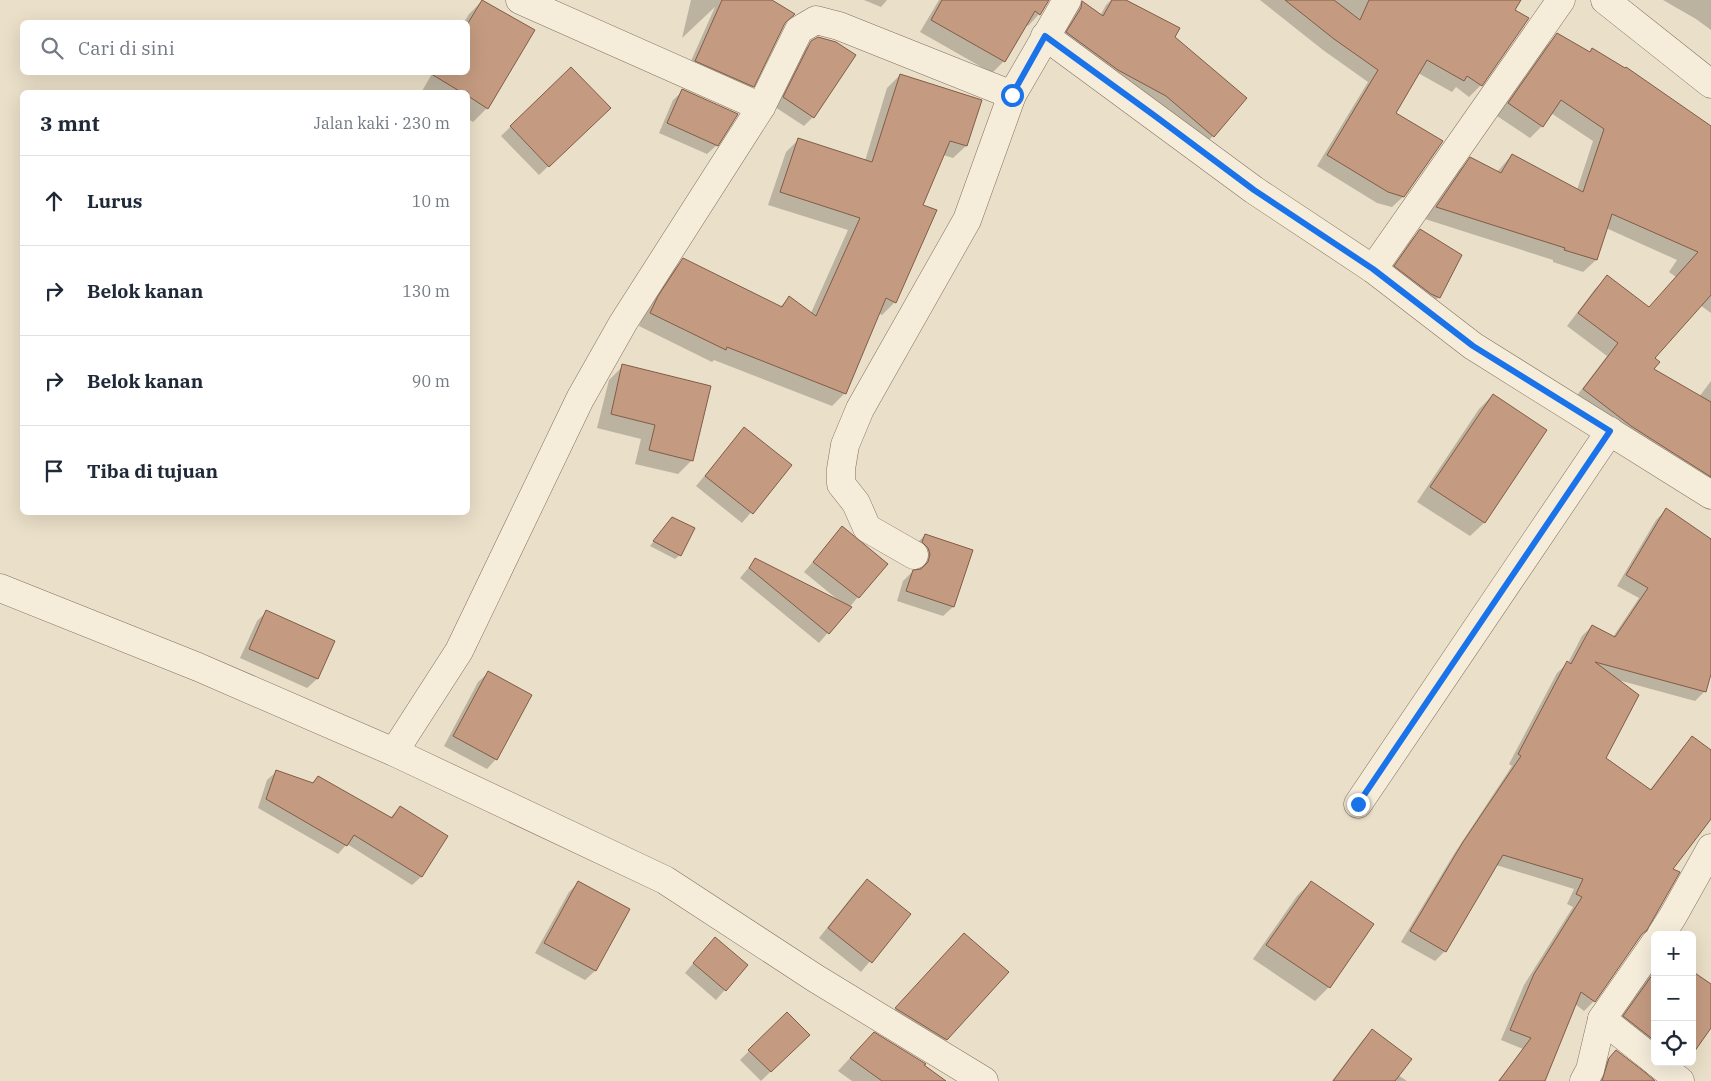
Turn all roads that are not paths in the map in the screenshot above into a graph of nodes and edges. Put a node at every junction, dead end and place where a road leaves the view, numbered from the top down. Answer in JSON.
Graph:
{"nodes":[{"id":1,"x":520,"y":0,"type":"edge"},
{"id":2,"x":1067,"y":0,"type":"edge"},
{"id":3,"x":1561,"y":0,"type":"edge"},
{"id":4,"x":1605,"y":0,"type":"edge"},
{"id":5,"x":1045,"y":36,"type":"junction"},
{"id":6,"x":1711,"y":84,"type":"edge"},
{"id":7,"x":1012,"y":95,"type":"junction"},
{"id":8,"x":761,"y":107,"type":"junction"},
{"id":9,"x":1373,"y":269,"type":"junction"},
{"id":10,"x":1610,"y":431,"type":"junction"},
{"id":11,"x":1711,"y":495,"type":"edge"},
{"id":12,"x":914,"y":555,"type":"dead end"},
{"id":13,"x":0,"y":588,"type":"edge"},
{"id":14,"x":394,"y":752,"type":"junction"},
{"id":15,"x":1358,"y":804,"type":"dead end"},
{"id":16,"x":1711,"y":848,"type":"edge"},
{"id":17,"x":1664,"y":931,"type":"edge"},
{"id":18,"x":1651,"y":949,"type":"edge"},
{"id":19,"x":1602,"y":1019,"type":"junction"},
{"id":20,"x":1651,"y":1058,"type":"edge"},
{"id":21,"x":1661,"y":1066,"type":"edge"},
{"id":22,"x":984,"y":1081,"type":"edge"},
{"id":23,"x":1584,"y":1081,"type":"edge"},
{"id":24,"x":1680,"y":1081,"type":"edge"}],
"edges":[{"from":1,"to":8,"type":"street"},
{"from":2,"to":5,"type":"street"},
{"from":3,"to":9,"type":"street"},
{"from":4,"to":6,"type":"street"},
{"from":5,"to":7,"type":"street"},
{"from":5,"to":9,"type":"street"},
{"from":7,"to":8,"type":"street"},
{"from":7,"to":12,"type":"street"},
{"from":8,"to":14,"type":"street"},
{"from":9,"to":10,"type":"street"},
{"from":10,"to":11,"type":"street"},
{"from":10,"to":15,"type":"street"},
{"from":13,"to":14,"type":"street"},
{"from":14,"to":22,"type":"street"},
{"from":16,"to":17,"type":"street"},
{"from":18,"to":19,"type":"street"},
{"from":19,"to":20,"type":"street"},
{"from":19,"to":23,"type":"street"},
{"from":21,"to":24,"type":"street"}]}
